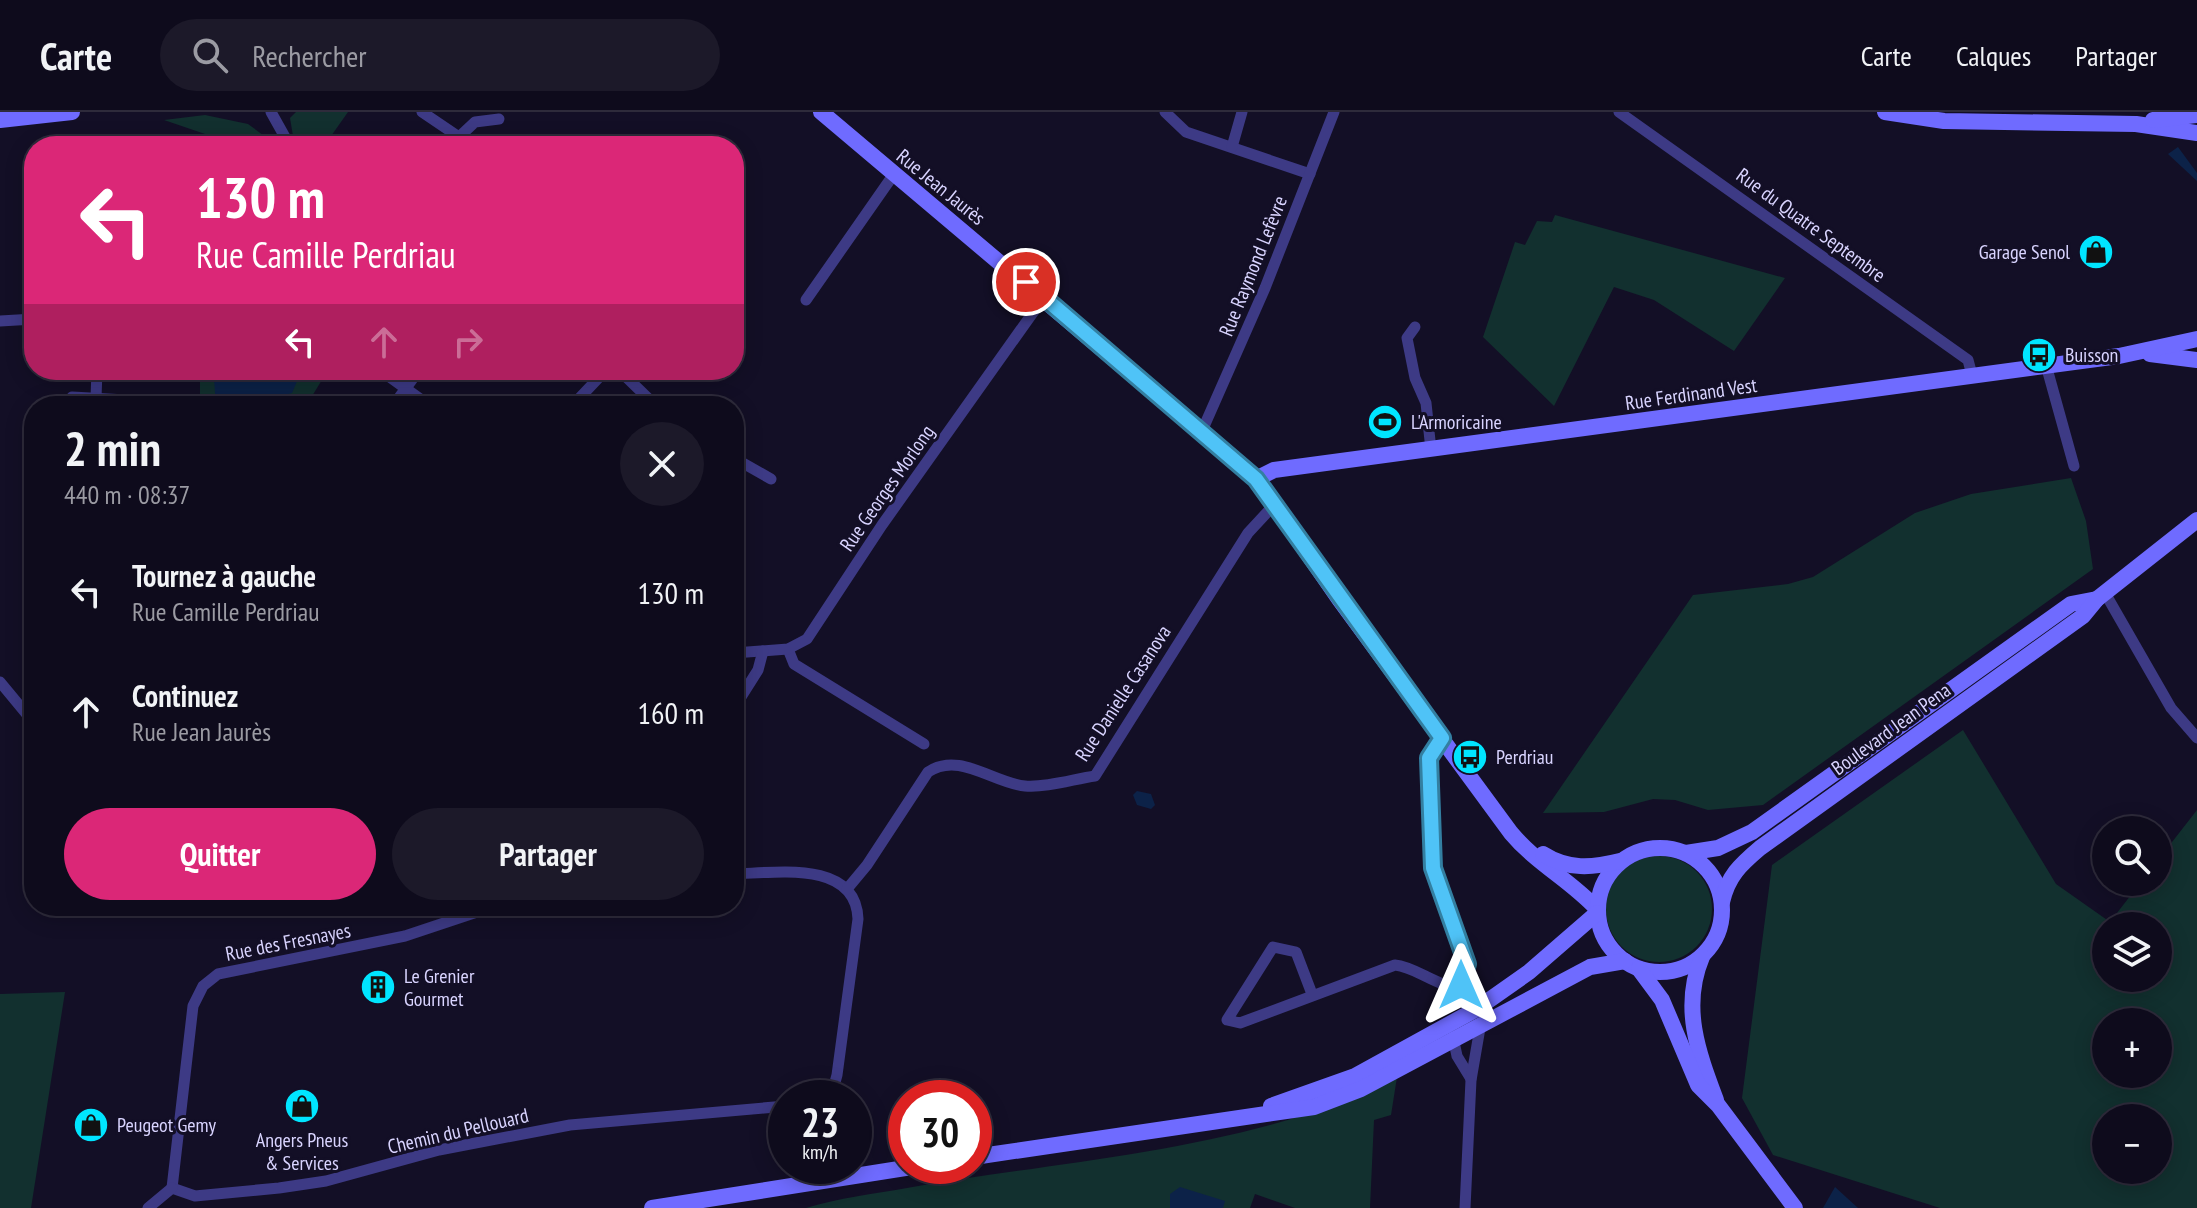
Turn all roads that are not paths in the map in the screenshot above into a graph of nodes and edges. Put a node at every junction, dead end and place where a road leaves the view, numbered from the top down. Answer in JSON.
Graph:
{"nodes":[{"id":1,"x":72,"y":112,"type":"edge"},
{"id":2,"x":271,"y":112,"type":"edge"},
{"id":3,"x":422,"y":112,"type":"edge"},
{"id":4,"x":821,"y":112,"type":"edge"},
{"id":5,"x":1165,"y":112,"type":"edge"},
{"id":6,"x":1242,"y":112,"type":"edge"},
{"id":7,"x":1334,"y":112,"type":"edge"},
{"id":8,"x":1619,"y":112,"type":"edge"},
{"id":9,"x":1885,"y":112,"type":"edge"},
{"id":10,"x":2197,"y":115,"type":"edge"},
{"id":11,"x":499,"y":119,"type":"dead end"},
{"id":12,"x":0,"y":120,"type":"edge"},
{"id":13,"x":2136,"y":124,"type":"junction"},
{"id":14,"x":2197,"y":133,"type":"edge"},
{"id":15,"x":284,"y":136,"type":"edge"},
{"id":16,"x":449,"y":136,"type":"edge"},
{"id":17,"x":462,"y":136,"type":"edge"},
{"id":18,"x":1232,"y":147,"type":"junction"},
{"id":19,"x":894,"y":174,"type":"junction"},
{"id":20,"x":1310,"y":174,"type":"junction"},
{"id":21,"x":1044,"y":297,"type":"junction"},
{"id":22,"x":806,"y":300,"type":"dead end"},
{"id":23,"x":24,"y":320,"type":"edge"},
{"id":24,"x":0,"y":321,"type":"edge"},
{"id":25,"x":1415,"y":327,"type":"dead end"},
{"id":26,"x":2197,"y":339,"type":"edge"},
{"id":27,"x":2132,"y":353,"type":"junction"},
{"id":28,"x":2197,"y":360,"type":"edge"},
{"id":29,"x":2046,"y":365,"type":"junction"},
{"id":30,"x":1972,"y":375,"type":"junction"},
{"id":31,"x":394,"y":380,"type":"edge"},
{"id":32,"x":412,"y":380,"type":"edge"},
{"id":33,"x":597,"y":380,"type":"edge"},
{"id":34,"x":629,"y":380,"type":"edge"},
{"id":35,"x":406,"y":389,"type":"junction"},
{"id":36,"x":401,"y":396,"type":"edge"},
{"id":37,"x":416,"y":396,"type":"edge"},
{"id":38,"x":581,"y":396,"type":"edge"},
{"id":39,"x":646,"y":396,"type":"edge"},
{"id":40,"x":1202,"y":431,"type":"junction"},
{"id":41,"x":1431,"y":450,"type":"junction"},
{"id":42,"x":744,"y":464,"type":"edge"},
{"id":43,"x":2074,"y":466,"type":"dead end"},
{"id":44,"x":771,"y":479,"type":"dead end"},
{"id":45,"x":1256,"y":479,"type":"junction"},
{"id":46,"x":1273,"y":506,"type":"junction"},
{"id":47,"x":2196,"y":526,"type":"edge"},
{"id":48,"x":2101,"y":596,"type":"junction"},
{"id":49,"x":788,"y":649,"type":"junction"},
{"id":50,"x":763,"y":651,"type":"junction"},
{"id":51,"x":744,"y":652,"type":"edge"},
{"id":52,"x":0,"y":682,"type":"edge"},
{"id":53,"x":744,"y":692,"type":"edge"},
{"id":54,"x":24,"y":711,"type":"edge"},
{"id":55,"x":1442,"y":738,"type":"junction"},
{"id":56,"x":2197,"y":738,"type":"edge"},
{"id":57,"x":924,"y":744,"type":"dead end"},
{"id":58,"x":1511,"y":833,"type":"junction"},
{"id":59,"x":1686,"y":853,"type":"junction"},
{"id":60,"x":1621,"y":860,"type":"junction"},
{"id":61,"x":744,"y":874,"type":"edge"},
{"id":62,"x":847,"y":889,"type":"junction"},
{"id":63,"x":1722,"y":902,"type":"junction"},
{"id":64,"x":1597,"y":911,"type":"junction"},
{"id":65,"x":462,"y":916,"type":"edge"},
{"id":66,"x":1702,"y":955,"type":"junction"},
{"id":67,"x":1632,"y":965,"type":"junction"},
{"id":68,"x":1312,"y":994,"type":"junction"},
{"id":69,"x":1475,"y":1010,"type":"junction"},
{"id":70,"x":1480,"y":1028,"type":"junction"},
{"id":71,"x":1452,"y":1042,"type":"junction"},
{"id":72,"x":836,"y":1080,"type":"edge"},
{"id":73,"x":1471,"y":1080,"type":"junction"},
{"id":74,"x":1718,"y":1105,"type":"junction"},
{"id":75,"x":768,"y":1108,"type":"edge"},
{"id":76,"x":1254,"y":1113,"type":"junction"},
{"id":77,"x":992,"y":1154,"type":"edge"},
{"id":78,"x":888,"y":1171,"type":"edge"},
{"id":79,"x":172,"y":1188,"type":"junction"},
{"id":80,"x":148,"y":1208,"type":"edge"},
{"id":81,"x":652,"y":1208,"type":"edge"},
{"id":82,"x":1465,"y":1208,"type":"edge"},
{"id":83,"x":1795,"y":1208,"type":"edge"}],
"edges":[{"from":1,"to":12,"type":"main road"},
{"from":2,"to":15,"type":"street"},
{"from":3,"to":16,"type":"street"},
{"from":4,"to":19,"type":"main road","name":"Rue Jean Jaurès"},
{"from":5,"to":18,"type":"street"},
{"from":6,"to":18,"type":"street"},
{"from":7,"to":20,"type":"street","name":"Rue Raymond Lefèvre"},
{"from":8,"to":30,"type":"street","name":"Rue du Quatre Septembre"},
{"from":9,"to":13,"type":"main road"},
{"from":10,"to":13,"type":"main road"},
{"from":11,"to":17,"type":"street"},
{"from":13,"to":14,"type":"main road"},
{"from":18,"to":20,"type":"street"},
{"from":19,"to":21,"type":"main road","name":"Rue Jean Jaurès"},
{"from":19,"to":22,"type":"street"},
{"from":20,"to":40,"type":"street","name":"Rue Raymond Lefèvre"},
{"from":21,"to":40,"type":"main road","name":"Rue Jean Jaurès"},
{"from":21,"to":49,"type":"street","name":"Rue Georges Morlong"},
{"from":23,"to":24,"type":"street"},
{"from":25,"to":41,"type":"street"},
{"from":26,"to":27,"type":"main road","name":"Rue Ferdinand Vest"},
{"from":27,"to":28,"type":"main road","name":"Rue Ferdinand Vest"},
{"from":27,"to":29,"type":"main road","name":"Rue Ferdinand Vest"},
{"from":29,"to":30,"type":"main road","name":"Rue Ferdinand Vest"},
{"from":29,"to":43,"type":"street"},
{"from":30,"to":41,"type":"main road","name":"Rue Ferdinand Vest"},
{"from":31,"to":35,"type":"street"},
{"from":32,"to":35,"type":"street"},
{"from":33,"to":38,"type":"street"},
{"from":34,"to":39,"type":"street"},
{"from":35,"to":36,"type":"street"},
{"from":35,"to":37,"type":"street"},
{"from":40,"to":45,"type":"main road","name":"Rue Jean Jaurès"},
{"from":41,"to":45,"type":"main road","name":"Rue Ferdinand Vest"},
{"from":42,"to":44,"type":"street"},
{"from":45,"to":46,"type":"main road","name":"Rue Jean Jaurès"},
{"from":46,"to":55,"type":"main road","name":"Rue Jean Jaurès"},
{"from":46,"to":62,"type":"street","name":"Rue Danielle Casanova"},
{"from":47,"to":48,"type":"main road","name":"Boulevard Jean Pena"},
{"from":48,"to":56,"type":"street"},
{"from":48,"to":59,"type":"main road","name":"Boulevard Jean Pena"},
{"from":48,"to":63,"type":"main road","name":"Boulevard Jean Pena"},
{"from":49,"to":50,"type":"street"},
{"from":49,"to":57,"type":"street"},
{"from":50,"to":51,"type":"street"},
{"from":50,"to":53,"type":"street"},
{"from":52,"to":54,"type":"street"},
{"from":55,"to":58,"type":"main road","name":"Rue Jean Jaurès"},
{"from":55,"to":68,"type":"street"},
{"from":58,"to":60,"type":"main road"},
{"from":58,"to":64,"type":"main road"},
{"from":59,"to":60,"type":"main road"},
{"from":59,"to":63,"type":"main road"},
{"from":60,"to":64,"type":"main road"},
{"from":61,"to":62,"type":"street"},
{"from":62,"to":72,"type":"street"},
{"from":63,"to":66,"type":"main road"},
{"from":64,"to":67,"type":"main road"},
{"from":64,"to":69,"type":"main road"},
{"from":65,"to":79,"type":"street","name":"Rue des Fresnayes"},
{"from":66,"to":67,"type":"main road"},
{"from":66,"to":74,"type":"main road"},
{"from":67,"to":70,"type":"main road"},
{"from":67,"to":74,"type":"main road"},
{"from":68,"to":68,"type":"street"},
{"from":69,"to":71,"type":"street"},
{"from":69,"to":76,"type":"main road"},
{"from":70,"to":71,"type":"main road"},
{"from":70,"to":73,"type":"street"},
{"from":71,"to":73,"type":"street"},
{"from":71,"to":76,"type":"main road"},
{"from":73,"to":82,"type":"street"},
{"from":74,"to":83,"type":"main road"},
{"from":75,"to":79,"type":"street","name":"Chemin du Pellouard"},
{"from":76,"to":77,"type":"main road"},
{"from":78,"to":81,"type":"main road"},
{"from":79,"to":80,"type":"street"}]}
